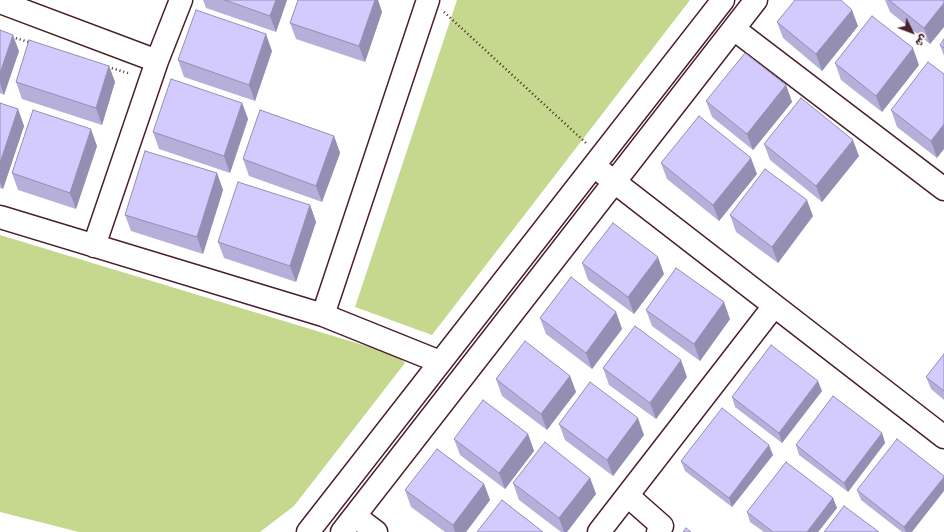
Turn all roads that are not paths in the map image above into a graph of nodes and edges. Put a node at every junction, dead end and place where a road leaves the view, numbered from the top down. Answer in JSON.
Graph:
{"nodes":[{"id":1,"x":181,"y":0,"type":"edge"},
{"id":2,"x":723,"y":0,"type":"edge"},
{"id":3,"x":756,"y":0,"type":"edge"},
{"id":4,"x":0,"y":2,"type":"edge"},
{"id":5,"x":434,"y":4,"type":"edge"},
{"id":6,"x":734,"y":29,"type":"junction"},
{"id":7,"x":154,"y":70,"type":"junction"},
{"id":8,"x":594,"y":166,"type":"junction"},
{"id":9,"x":614,"y":182,"type":"junction"},
{"id":10,"x":944,"y":189,"type":"edge"},
{"id":11,"x":0,"y":217,"type":"edge"},
{"id":12,"x":94,"y":246,"type":"junction"},
{"id":13,"x":774,"y":306,"type":"junction"},
{"id":14,"x":323,"y":315,"type":"junction"},
{"id":15,"x":440,"y":362,"type":"junction"},
{"id":16,"x":944,"y":437,"type":"edge"},
{"id":17,"x":628,"y":496,"type":"junction"},
{"id":18,"x":349,"y":524,"type":"edge"},
{"id":19,"x":308,"y":532,"type":"edge"},
{"id":20,"x":376,"y":532,"type":"edge"},
{"id":21,"x":599,"y":532,"type":"edge"},
{"id":22,"x":658,"y":532,"type":"edge"}],
"edges":[{"from":1,"to":7,"type":"street"},
{"from":2,"to":8,"type":"street"},
{"from":3,"to":6,"type":"street"},
{"from":4,"to":7,"type":"street"},
{"from":5,"to":14,"type":"street"},
{"from":6,"to":9,"type":"street"},
{"from":6,"to":10,"type":"street"},
{"from":7,"to":12,"type":"street"},
{"from":8,"to":9,"type":"street"},
{"from":8,"to":15,"type":"street"},
{"from":9,"to":13,"type":"street"},
{"from":9,"to":18,"type":"street"},
{"from":11,"to":12,"type":"street"},
{"from":12,"to":14,"type":"street"},
{"from":13,"to":16,"type":"street"},
{"from":13,"to":17,"type":"street"},
{"from":14,"to":15,"type":"street"},
{"from":15,"to":19,"type":"street"},
{"from":17,"to":21,"type":"street"},
{"from":17,"to":22,"type":"street"},
{"from":18,"to":20,"type":"street"}]}
